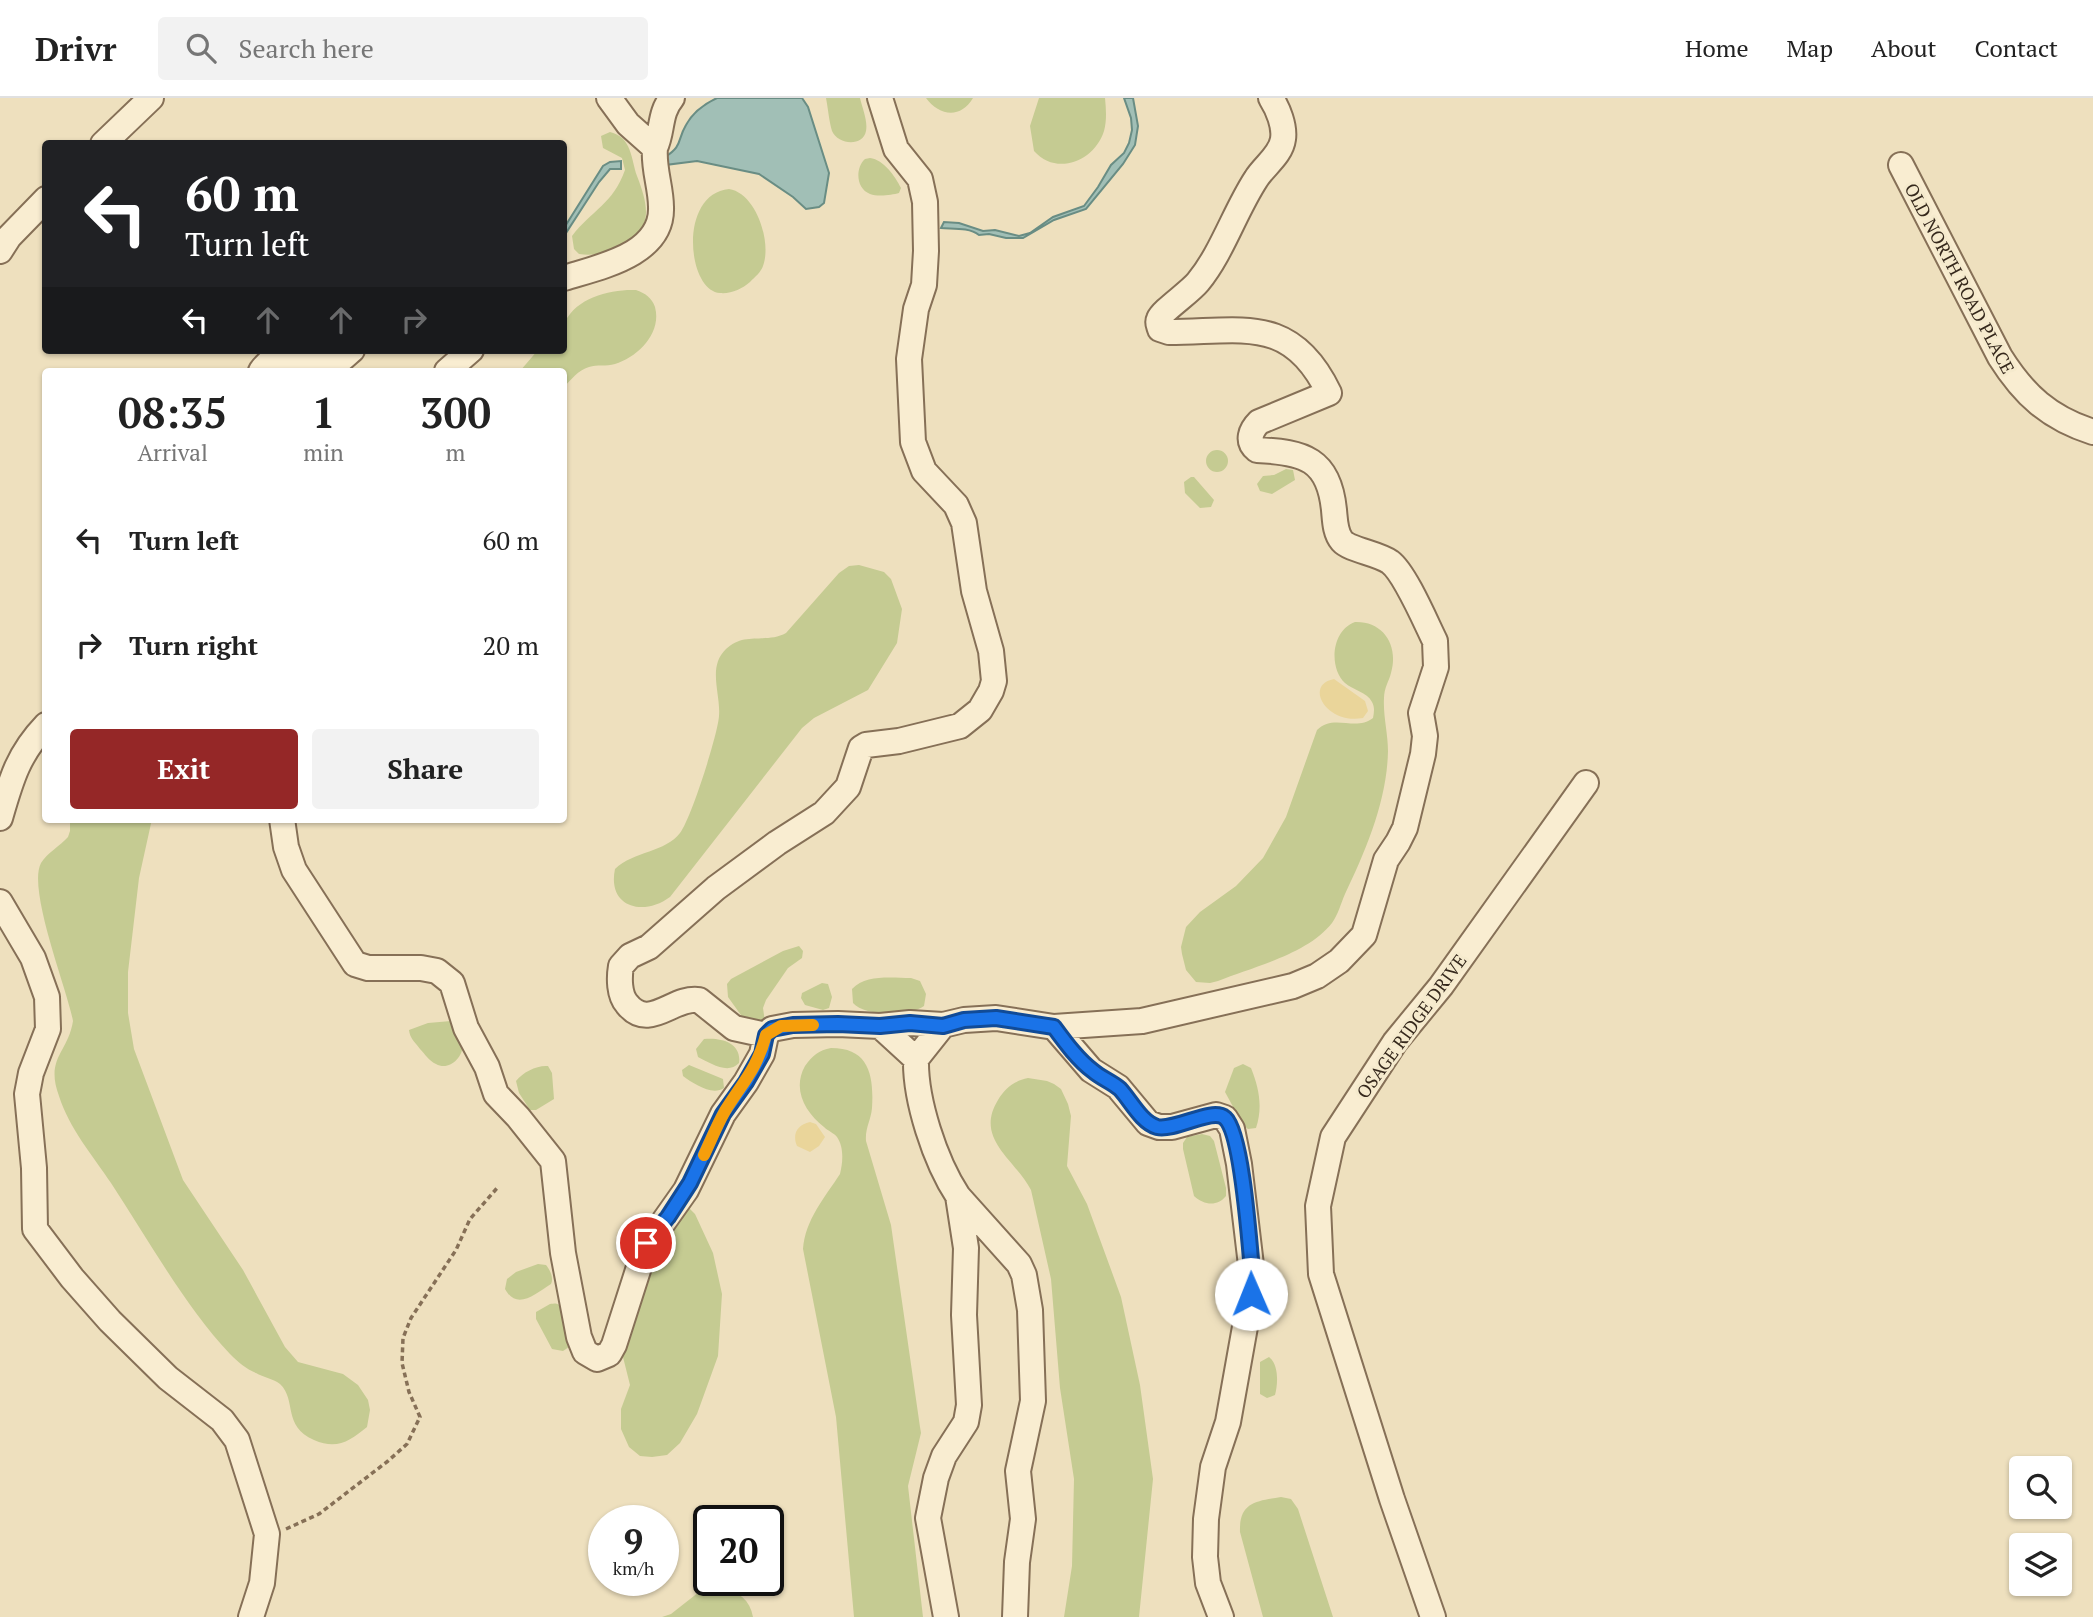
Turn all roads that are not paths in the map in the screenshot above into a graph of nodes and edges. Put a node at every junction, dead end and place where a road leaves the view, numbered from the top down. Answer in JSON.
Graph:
{"nodes":[{"id":1,"x":151,"y":98,"type":"edge"},
{"id":2,"x":609,"y":98,"type":"edge"},
{"id":3,"x":672,"y":98,"type":"edge"},
{"id":4,"x":880,"y":98,"type":"edge"},
{"id":5,"x":1271,"y":98,"type":"edge"},
{"id":6,"x":107,"y":140,"type":"edge"},
{"id":7,"x":655,"y":148,"type":"junction"},
{"id":8,"x":1900,"y":165,"type":"dead end"},
{"id":9,"x":42,"y":203,"type":"edge"},
{"id":10,"x":0,"y":251,"type":"edge"},
{"id":11,"x":567,"y":277,"type":"edge"},
{"id":12,"x":348,"y":354,"type":"edge"},
{"id":13,"x":466,"y":354,"type":"edge"},
{"id":14,"x":264,"y":368,"type":"edge"},
{"id":15,"x":450,"y":368,"type":"edge"},
{"id":16,"x":2093,"y":432,"type":"edge"},
{"id":17,"x":42,"y":730,"type":"edge"},
{"id":18,"x":1586,"y":783,"type":"dead end"},
{"id":19,"x":0,"y":818,"type":"edge"},
{"id":20,"x":282,"y":823,"type":"edge"},
{"id":21,"x":0,"y":902,"type":"edge"},
{"id":22,"x":880,"y":1026,"type":"junction"},
{"id":23,"x":943,"y":1026,"type":"junction"},
{"id":24,"x":1054,"y":1027,"type":"junction"},
{"id":25,"x":766,"y":1035,"type":"junction"},
{"id":26,"x":916,"y":1059,"type":"junction"},
{"id":27,"x":958,"y":1196,"type":"junction"},
{"id":28,"x":251,"y":1617,"type":"edge"},
{"id":29,"x":946,"y":1617,"type":"edge"},
{"id":30,"x":1014,"y":1617,"type":"edge"},
{"id":31,"x":1221,"y":1617,"type":"edge"},
{"id":32,"x":1433,"y":1617,"type":"edge"}],
"edges":[{"from":1,"to":6,"type":"street"},
{"from":2,"to":7,"type":"street"},
{"from":3,"to":7,"type":"street"},
{"from":4,"to":25,"type":"street"},
{"from":5,"to":24,"type":"street"},
{"from":7,"to":11,"type":"street"},
{"from":8,"to":16,"type":"street","name":"OLD NORTH ROAD PLACE"},
{"from":9,"to":10,"type":"street"},
{"from":12,"to":14,"type":"street"},
{"from":13,"to":15,"type":"street"},
{"from":17,"to":19,"type":"street"},
{"from":18,"to":32,"type":"street","name":"OSAGE RIDGE DRIVE"},
{"from":20,"to":25,"type":"street"},
{"from":21,"to":28,"type":"street"},
{"from":22,"to":23,"type":"street"},
{"from":22,"to":25,"type":"street"},
{"from":22,"to":26,"type":"street"},
{"from":23,"to":24,"type":"street"},
{"from":23,"to":26,"type":"street"},
{"from":24,"to":31,"type":"street"},
{"from":26,"to":27,"type":"street"},
{"from":27,"to":29,"type":"street"},
{"from":27,"to":30,"type":"street"}]}
